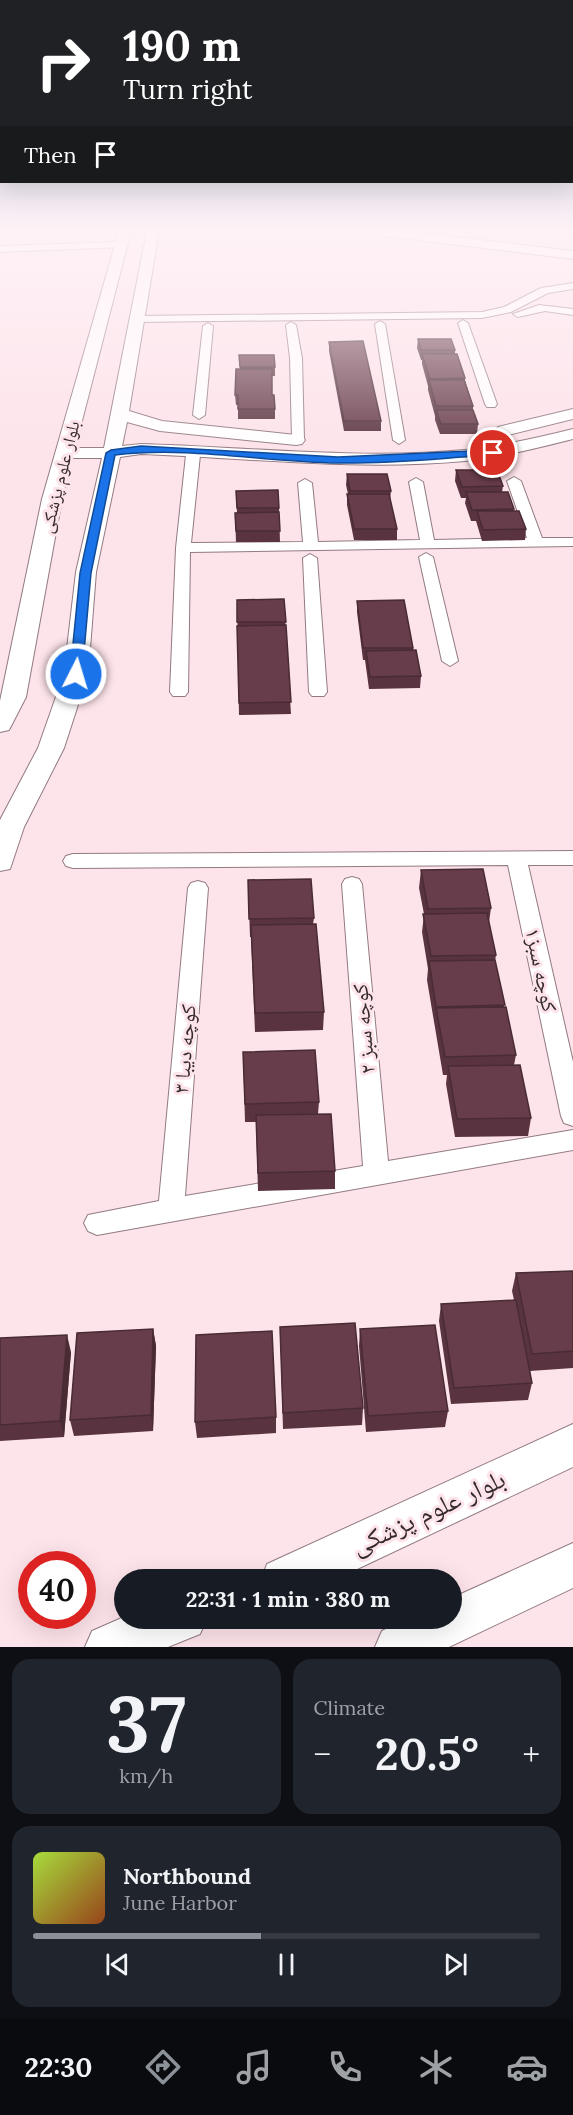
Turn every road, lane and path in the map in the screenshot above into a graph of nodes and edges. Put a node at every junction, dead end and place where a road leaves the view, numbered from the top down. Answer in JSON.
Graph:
{"nodes":[{"id":1,"x":105,"y":308,"type":"edge"},
{"id":2,"x":144,"y":308,"type":"edge"},
{"id":3,"x":509,"y":308,"type":"edge"},
{"id":4,"x":536,"y":308,"type":"edge"},
{"id":5,"x":143,"y":322,"type":"junction"},
{"id":6,"x":463,"y":323,"type":"junction"},
{"id":7,"x":380,"y":324,"type":"junction"},
{"id":8,"x":291,"y":325,"type":"junction"},
{"id":9,"x":208,"y":326,"type":"junction"},
{"id":10,"x":491,"y":404,"type":"dead end"},
{"id":11,"x":120,"y":414,"type":"junction"},
{"id":12,"x":573,"y":414,"type":"edge"},
{"id":13,"x":199,"y":415,"type":"dead end"},
{"id":14,"x":573,"y":434,"type":"edge"},
{"id":15,"x":469,"y":437,"type":"dead end"},
{"id":16,"x":298,"y":440,"type":"junction"},
{"id":17,"x":405,"y":440,"type":"joint"},
{"id":18,"x":369,"y":441,"type":"dead end"},
{"id":19,"x":564,"y":441,"type":"edge"},
{"id":20,"x":340,"y":451,"type":"junction"},
{"id":21,"x":64,"y":453,"type":"junction"},
{"id":22,"x":111,"y":453,"type":"junction"},
{"id":23,"x":193,"y":455,"type":"dead end"},
{"id":24,"x":382,"y":459,"type":"junction"},
{"id":25,"x":514,"y":481,"type":"dead end"},
{"id":26,"x":416,"y":482,"type":"dead end"},
{"id":27,"x":306,"y":483,"type":"dead end"},
{"id":28,"x":573,"y":542,"type":"edge"},
{"id":29,"x":536,"y":543,"type":"junction"},
{"id":30,"x":427,"y":551,"type":"junction"},
{"id":31,"x":310,"y":552,"type":"junction"},
{"id":32,"x":183,"y":554,"type":"junction"},
{"id":33,"x":573,"y":555,"type":"edge"},
{"id":34,"x":450,"y":661,"type":"dead end"},
{"id":35,"x":179,"y":692,"type":"dead end"},
{"id":36,"x":318,"y":692,"type":"dead end"},
{"id":37,"x":0,"y":725,"type":"edge"},
{"id":38,"x":573,"y":858,"type":"edge"},
{"id":39,"x":517,"y":859,"type":"junction"},
{"id":40,"x":73,"y":861,"type":"dead end"},
{"id":41,"x":0,"y":862,"type":"edge"},
{"id":42,"x":352,"y":884,"type":"dead end"},
{"id":43,"x":198,"y":888,"type":"dead end"},
{"id":44,"x":573,"y":1116,"type":"edge"},
{"id":45,"x":573,"y":1140,"type":"edge"},
{"id":46,"x":375,"y":1174,"type":"junction"},
{"id":47,"x":171,"y":1210,"type":"junction"},
{"id":48,"x":97,"y":1223,"type":"dead end"},
{"id":49,"x":573,"y":1445,"type":"edge"},
{"id":50,"x":573,"y":1564,"type":"edge"},
{"id":51,"x":308,"y":1569,"type":"edge"},
{"id":52,"x":155,"y":1629,"type":"edge"},
{"id":53,"x":108,"y":1647,"type":"edge"},
{"id":54,"x":398,"y":1647,"type":"edge"}],
"edges":[{"from":1,"to":21,"type":"street","name":"بلوار علوم پزشکی"},
{"from":2,"to":5,"type":"street"},
{"from":3,"to":5,"type":"street"},
{"from":4,"to":6,"type":"street"},
{"from":5,"to":9,"type":"street"},
{"from":5,"to":11,"type":"street"},
{"from":6,"to":7,"type":"street"},
{"from":6,"to":10,"type":"street"},
{"from":7,"to":8,"type":"street"},
{"from":7,"to":17,"type":"street"},
{"from":8,"to":9,"type":"street"},
{"from":8,"to":16,"type":"street"},
{"from":9,"to":13,"type":"street"},
{"from":11,"to":16,"type":"street"},
{"from":11,"to":22,"type":"street"},
{"from":12,"to":15,"type":"street"},
{"from":14,"to":19,"type":"street"},
{"from":16,"to":20,"type":"street"},
{"from":17,"to":24,"type":"street"},
{"from":18,"to":20,"type":"street"},
{"from":19,"to":24,"type":"street"},
{"from":20,"to":22,"type":"street"},
{"from":20,"to":24,"type":"street"},
{"from":21,"to":22,"type":"street"},
{"from":21,"to":37,"type":"street","name":"بلوار علوم پزشکی"},
{"from":22,"to":41,"type":"street"},
{"from":23,"to":32,"type":"street"},
{"from":25,"to":29,"type":"street"},
{"from":26,"to":30,"type":"street"},
{"from":27,"to":31,"type":"street"},
{"from":28,"to":29,"type":"street"},
{"from":29,"to":30,"type":"street"},
{"from":30,"to":31,"type":"street"},
{"from":30,"to":33,"type":"street"},
{"from":30,"to":34,"type":"street"},
{"from":31,"to":32,"type":"street"},
{"from":31,"to":36,"type":"street"},
{"from":32,"to":35,"type":"street"},
{"from":38,"to":39,"type":"street"},
{"from":39,"to":40,"type":"street"},
{"from":39,"to":44,"type":"street","name":"کوچه سبز۱"},
{"from":42,"to":46,"type":"street","name":"کوچه سبز ۲"},
{"from":43,"to":47,"type":"street","name":"کوچه دیبا ۳"},
{"from":45,"to":46,"type":"street"},
{"from":46,"to":47,"type":"street"},
{"from":47,"to":48,"type":"street"},
{"from":49,"to":51,"type":"street","name":"بلوار علوم پزشکی"},
{"from":50,"to":54,"type":"street"},
{"from":52,"to":53,"type":"street"}]}
